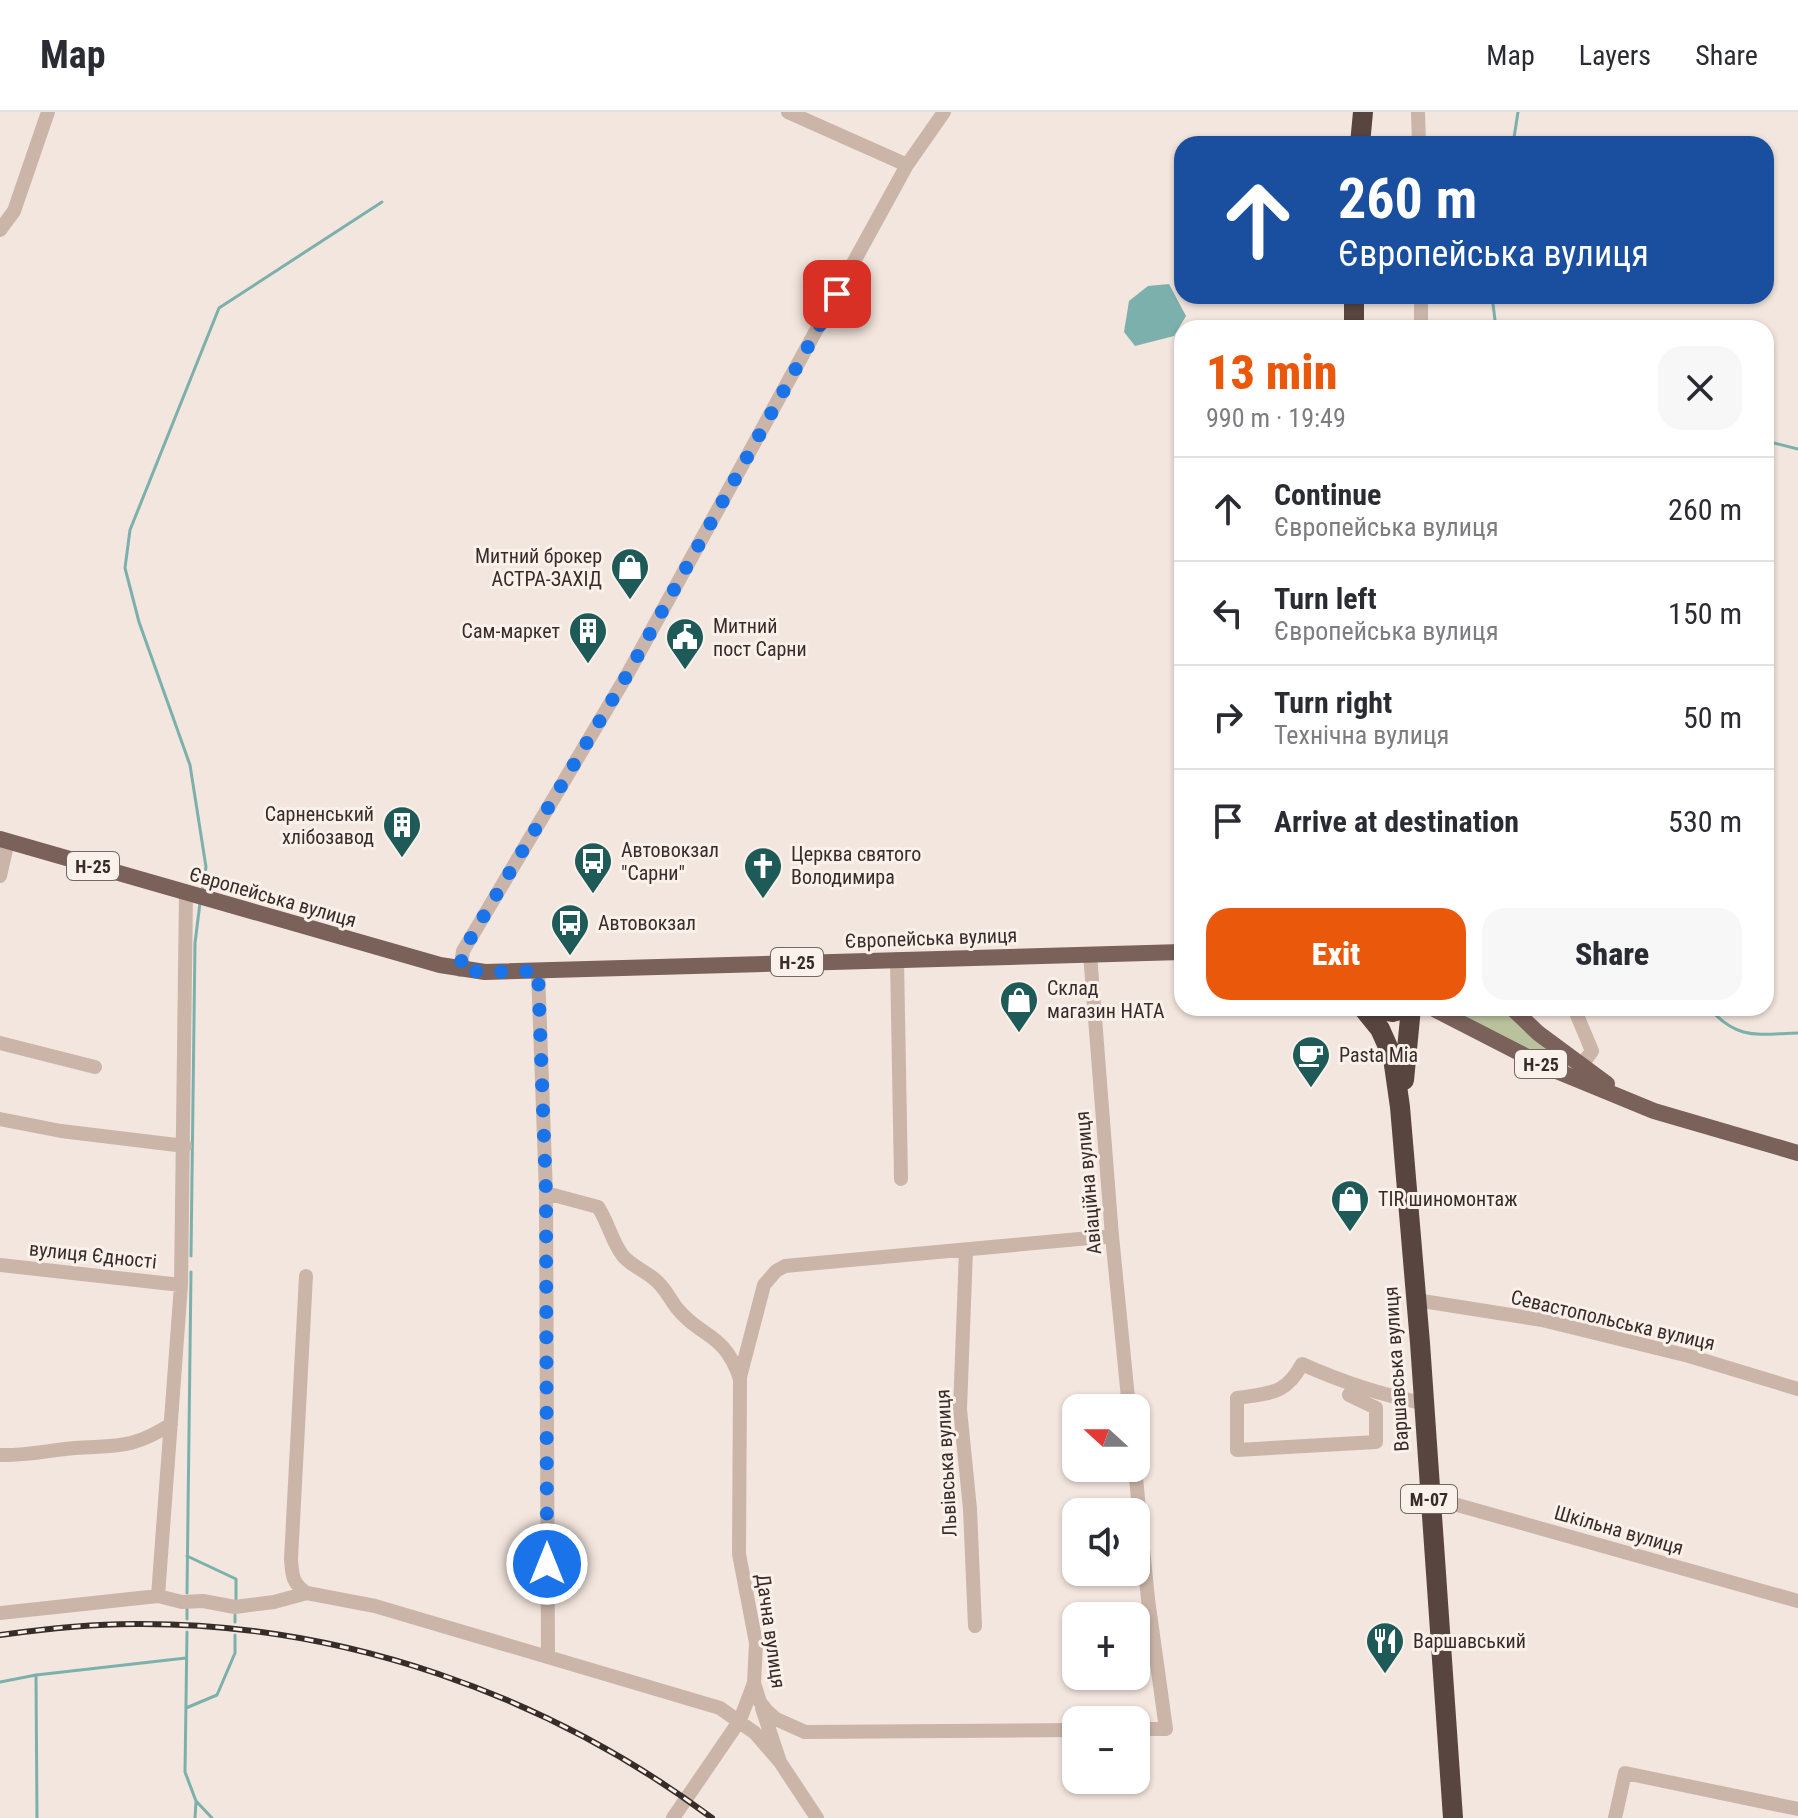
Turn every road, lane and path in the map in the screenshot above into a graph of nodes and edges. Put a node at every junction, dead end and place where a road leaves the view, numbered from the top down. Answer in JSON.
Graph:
{"nodes":[{"id":1,"x":48,"y":112,"type":"edge"},
{"id":2,"x":788,"y":112,"type":"edge"},
{"id":3,"x":944,"y":112,"type":"edge"},
{"id":4,"x":1363,"y":112,"type":"edge"},
{"id":5,"x":1418,"y":112,"type":"edge"},
{"id":6,"x":1361,"y":136,"type":"edge"},
{"id":7,"x":1419,"y":136,"type":"edge"},
{"id":8,"x":907,"y":165,"type":"junction"},
{"id":9,"x":0,"y":230,"type":"edge"},
{"id":10,"x":4,"y":840,"type":"edge"},
{"id":11,"x":0,"y":876,"type":"edge"},
{"id":12,"x":195,"y":896,"type":"junction"},
{"id":13,"x":1174,"y":952,"type":"edge"},
{"id":14,"x":1090,"y":954,"type":"junction"},
{"id":15,"x":897,"y":959,"type":"junction"},
{"id":16,"x":460,"y":970,"type":"junction"},
{"id":17,"x":538,"y":971,"type":"junction"},
{"id":18,"x":1371,"y":1016,"type":"edge"},
{"id":19,"x":1408,"y":1016,"type":"edge"},
{"id":20,"x":1448,"y":1016,"type":"edge"},
{"id":21,"x":1520,"y":1016,"type":"edge"},
{"id":22,"x":1577,"y":1016,"type":"edge"},
{"id":23,"x":0,"y":1043,"type":"edge"},
{"id":24,"x":1581,"y":1066,"type":"junction"},
{"id":25,"x":95,"y":1067,"type":"dead end"},
{"id":26,"x":1400,"y":1107,"type":"junction"},
{"id":27,"x":1654,"y":1111,"type":"junction"},
{"id":28,"x":0,"y":1119,"type":"edge"},
{"id":29,"x":185,"y":1146,"type":"junction"},
{"id":30,"x":1798,"y":1153,"type":"edge"},
{"id":31,"x":901,"y":1179,"type":"dead end"},
{"id":32,"x":546,"y":1193,"type":"junction"},
{"id":33,"x":1112,"y":1236,"type":"junction"},
{"id":34,"x":966,"y":1250,"type":"junction"},
{"id":35,"x":0,"y":1265,"type":"edge"},
{"id":36,"x":306,"y":1276,"type":"dead end"},
{"id":37,"x":181,"y":1285,"type":"junction"},
{"id":38,"x":1416,"y":1300,"type":"junction"},
{"id":39,"x":740,"y":1379,"type":"junction"},
{"id":40,"x":1355,"y":1386,"type":"junction"},
{"id":41,"x":1798,"y":1389,"type":"edge"},
{"id":42,"x":1128,"y":1394,"type":"edge"},
{"id":43,"x":1423,"y":1403,"type":"junction"},
{"id":44,"x":171,"y":1424,"type":"junction"},
{"id":45,"x":0,"y":1455,"type":"edge"},
{"id":46,"x":1136,"y":1482,"type":"edge"},
{"id":47,"x":1429,"y":1497,"type":"junction"},
{"id":48,"x":291,"y":1559,"type":"junction"},
{"id":49,"x":307,"y":1593,"type":"junction"},
{"id":50,"x":158,"y":1596,"type":"junction"},
{"id":51,"x":1798,"y":1601,"type":"edge"},
{"id":52,"x":274,"y":1602,"type":"junction"},
{"id":53,"x":0,"y":1613,"type":"edge"},
{"id":54,"x":975,"y":1626,"type":"dead end"},
{"id":55,"x":548,"y":1657,"type":"junction"},
{"id":56,"x":754,"y":1683,"type":"junction"},
{"id":57,"x":760,"y":1702,"type":"junction"},
{"id":58,"x":740,"y":1720,"type":"junction"},
{"id":59,"x":1150,"y":1729,"type":"edge"},
{"id":60,"x":1062,"y":1730,"type":"edge"},
{"id":61,"x":780,"y":1762,"type":"junction"},
{"id":62,"x":1798,"y":1809,"type":"edge"},
{"id":63,"x":673,"y":1818,"type":"edge"},
{"id":64,"x":817,"y":1818,"type":"edge"},
{"id":65,"x":1453,"y":1818,"type":"edge"},
{"id":66,"x":1615,"y":1818,"type":"edge"}],
"edges":[{"from":1,"to":9,"type":"street"},
{"from":2,"to":8,"type":"street"},
{"from":3,"to":8,"type":"street"},
{"from":4,"to":6,"type":"highway"},
{"from":5,"to":7,"type":"street"},
{"from":8,"to":16,"type":"street"},
{"from":10,"to":11,"type":"street"},
{"from":10,"to":12,"type":"main road","name":"Європейська вулиця","number":"Н-25"},
{"from":12,"to":16,"type":"main road","name":"Європейська вулиця","number":"Н-25"},
{"from":12,"to":29,"type":"street"},
{"from":13,"to":14,"type":"main road","name":"Європейська вулиця","number":"Н-25"},
{"from":14,"to":15,"type":"main road","name":"Європейська вулиця","number":"Н-25"},
{"from":14,"to":33,"type":"street","name":"Авіаційна вулиця"},
{"from":15,"to":17,"type":"main road","name":"Європейська вулиця","number":"Н-25"},
{"from":15,"to":31,"type":"street"},
{"from":16,"to":17,"type":"main road","name":"Європейська вулиця","number":"Н-25"},
{"from":17,"to":32,"type":"street"},
{"from":18,"to":26,"type":"highway","number":"М-07"},
{"from":19,"to":26,"type":"highway","number":"М-07"},
{"from":20,"to":27,"type":"main road","number":"Н-25"},
{"from":21,"to":24,"type":"main road","number":"Н-25"},
{"from":22,"to":24,"type":"street"},
{"from":23,"to":25,"type":"street"},
{"from":24,"to":27,"type":"main road","number":"Н-25"},
{"from":26,"to":38,"type":"highway","name":"Варшавська вулиця","number":"М-07"},
{"from":27,"to":30,"type":"main road","number":"Н-25"},
{"from":28,"to":29,"type":"street"},
{"from":29,"to":37,"type":"street"},
{"from":32,"to":39,"type":"street","name":"Дачна вулиця"},
{"from":32,"to":55,"type":"street"},
{"from":33,"to":34,"type":"street"},
{"from":33,"to":42,"type":"street","name":"Авіаційна вулиця"},
{"from":34,"to":39,"type":"street"},
{"from":34,"to":54,"type":"street","name":"Львівська вулиця"},
{"from":35,"to":37,"type":"street","name":"вулиця Єдності"},
{"from":36,"to":48,"type":"street"},
{"from":37,"to":44,"type":"street"},
{"from":38,"to":41,"type":"street","name":"Севастопольська вулиця"},
{"from":38,"to":43,"type":"highway","name":"Варшавська вулиця","number":"М-07"},
{"from":39,"to":56,"type":"street","name":"Дачна вулиця"},
{"from":40,"to":40,"type":"street"},
{"from":40,"to":43,"type":"street"},
{"from":43,"to":47,"type":"highway","name":"Варшавська вулиця","number":"М-07"},
{"from":44,"to":45,"type":"street"},
{"from":44,"to":50,"type":"street"},
{"from":46,"to":59,"type":"street"},
{"from":47,"to":51,"type":"street","name":"Шкільна вулиця"},
{"from":47,"to":65,"type":"highway","name":"Варшавська вулиця","number":"М-07"},
{"from":48,"to":49,"type":"street"},
{"from":48,"to":52,"type":"street"},
{"from":49,"to":52,"type":"street"},
{"from":49,"to":55,"type":"street"},
{"from":50,"to":52,"type":"street"},
{"from":50,"to":53,"type":"street"},
{"from":55,"to":58,"type":"street"},
{"from":56,"to":57,"type":"street","name":"Дачна вулиця"},
{"from":56,"to":58,"type":"street"},
{"from":57,"to":60,"type":"street","name":"Дачна вулиця"},
{"from":57,"to":61,"type":"street"},
{"from":58,"to":61,"type":"street"},
{"from":58,"to":63,"type":"street"},
{"from":61,"to":64,"type":"street"},
{"from":62,"to":66,"type":"street"}]}
